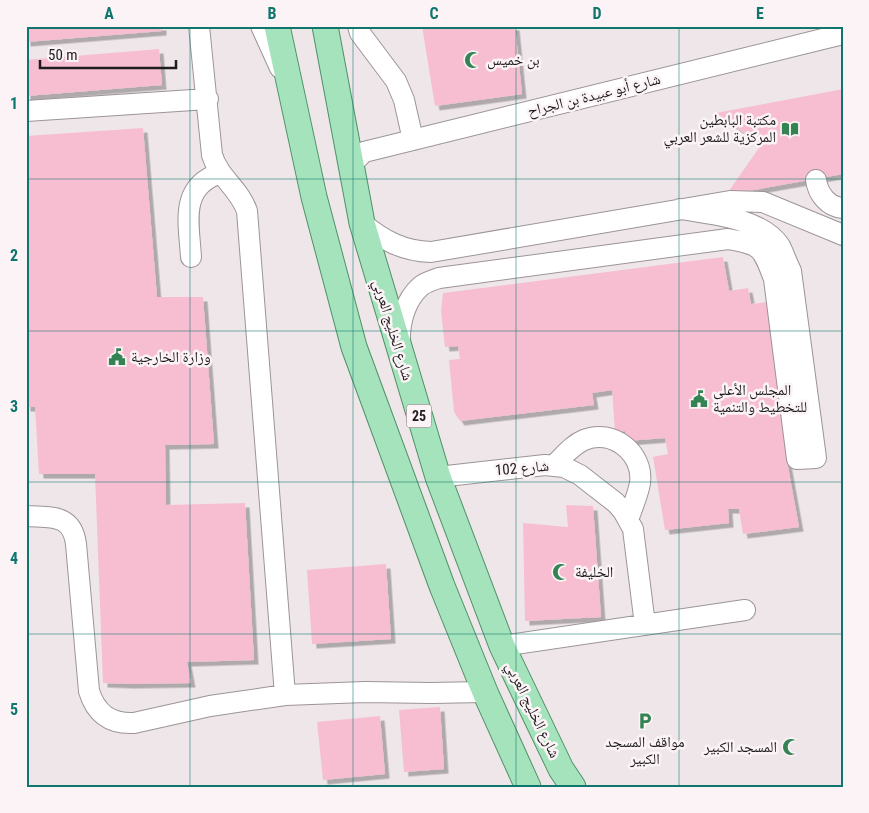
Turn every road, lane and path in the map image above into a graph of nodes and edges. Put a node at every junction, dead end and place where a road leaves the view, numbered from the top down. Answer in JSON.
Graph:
{"nodes":[{"id":1,"x":199,"y":26,"type":"edge"},
{"id":2,"x":261,"y":26,"type":"edge"},
{"id":3,"x":277,"y":26,"type":"edge"},
{"id":4,"x":325,"y":26,"type":"edge"},
{"id":5,"x":358,"y":26,"type":"edge"},
{"id":6,"x":843,"y":34,"type":"edge"},
{"id":7,"x":290,"y":86,"type":"junction"},
{"id":8,"x":208,"y":99,"type":"junction"},
{"id":9,"x":26,"y":111,"type":"edge"},
{"id":10,"x":413,"y":140,"type":"junction"},
{"id":11,"x":350,"y":165,"type":"junction"},
{"id":12,"x":220,"y":172,"type":"junction"},
{"id":13,"x":843,"y":198,"type":"edge"},
{"id":14,"x":843,"y":208,"type":"edge"},
{"id":15,"x":680,"y":209,"type":"junction"},
{"id":16,"x":605,"y":222,"type":"junction"},
{"id":17,"x":362,"y":223,"type":"junction"},
{"id":18,"x":843,"y":235,"type":"edge"},
{"id":19,"x":609,"y":254,"type":"junction"},
{"id":20,"x":191,"y":257,"type":"dead end"},
{"id":21,"x":400,"y":353,"type":"junction"},
{"id":22,"x":554,"y":465,"type":"junction"},
{"id":23,"x":438,"y":477,"type":"junction"},
{"id":24,"x":26,"y":516,"type":"edge"},
{"id":25,"x":628,"y":520,"type":"junction"},
{"id":26,"x":745,"y":610,"type":"dead end"},
{"id":27,"x":645,"y":625,"type":"junction"},
{"id":28,"x":502,"y":646,"type":"junction"},
{"id":29,"x":485,"y":692,"type":"junction"},
{"id":30,"x":286,"y":695,"type":"junction"},
{"id":31,"x":528,"y":787,"type":"edge"},
{"id":32,"x":573,"y":787,"type":"edge"}],
"edges":[{"from":1,"to":8,"type":"street"},
{"from":2,"to":7,"type":"street"},
{"from":3,"to":7,"type":"main road","number":"25"},
{"from":4,"to":11,"type":"main road","name":"شارع الخليج العربي","number":"25"},
{"from":5,"to":10,"type":"street"},
{"from":6,"to":10,"type":"street","name":"شارع أبو عبيدة بن الجراح"},
{"from":7,"to":29,"type":"main road","number":"25"},
{"from":8,"to":9,"type":"street"},
{"from":8,"to":12,"type":"street"},
{"from":10,"to":11,"type":"street","name":"شارع أبو عبيدة بن الجراح"},
{"from":11,"to":17,"type":"main road","name":"شارع الخليج العربي","number":"25"},
{"from":12,"to":20,"type":"street"},
{"from":12,"to":30,"type":"street"},
{"from":13,"to":14,"type":"street"},
{"from":15,"to":16,"type":"street"},
{"from":15,"to":18,"type":"street"},
{"from":15,"to":19,"type":"street"},
{"from":16,"to":17,"type":"street"},
{"from":16,"to":19,"type":"street"},
{"from":17,"to":21,"type":"main road","name":"شارع الخليج العربي","number":"25"},
{"from":19,"to":21,"type":"street"},
{"from":21,"to":23,"type":"main road","name":"شارع الخليج العربي","number":"25"},
{"from":22,"to":23,"type":"street","name":"شارع 102"},
{"from":22,"to":25,"type":"street","name":"شارع 102"},
{"from":22,"to":25,"type":"street"},
{"from":23,"to":28,"type":"main road","name":"شارع الخليج العربي","number":"25"},
{"from":24,"to":30,"type":"street"},
{"from":25,"to":27,"type":"street","name":"شارع 102"},
{"from":26,"to":27,"type":"street"},
{"from":27,"to":28,"type":"street"},
{"from":28,"to":32,"type":"main road","name":"شارع الخليج العربي","number":"25"},
{"from":29,"to":30,"type":"street"},
{"from":29,"to":31,"type":"main road","number":"25"}]}
